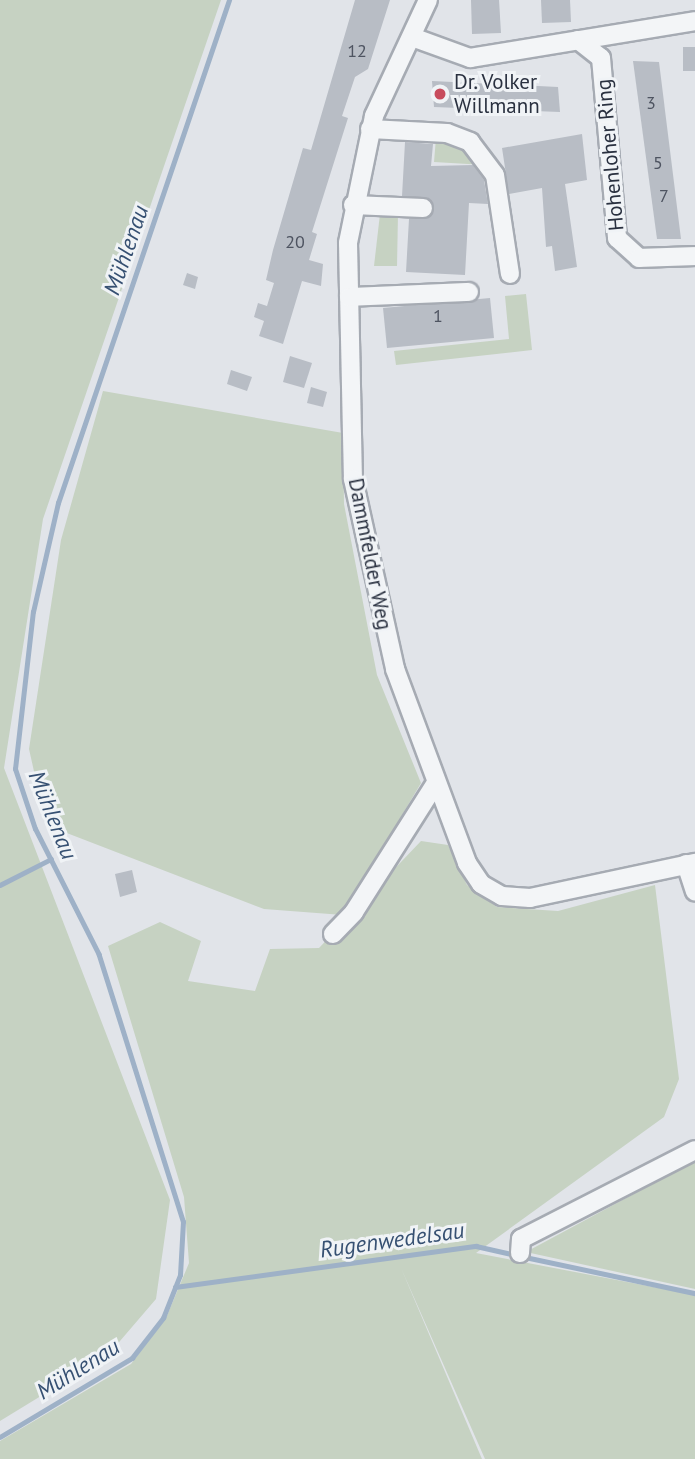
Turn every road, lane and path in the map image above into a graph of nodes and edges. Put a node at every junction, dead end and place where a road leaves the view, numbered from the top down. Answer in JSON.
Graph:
{"nodes":[{"id":1,"x":428,"y":0,"type":"edge"},
{"id":2,"x":695,"y":21,"type":"edge"},
{"id":3,"x":412,"y":37,"type":"junction"},
{"id":4,"x":578,"y":40,"type":"junction"},
{"id":5,"x":370,"y":129,"type":"junction"},
{"id":6,"x":353,"y":205,"type":"junction"},
{"id":7,"x":423,"y":208,"type":"dead end"},
{"id":8,"x":695,"y":256,"type":"edge"},
{"id":9,"x":510,"y":274,"type":"dead end"},
{"id":10,"x":469,"y":292,"type":"dead end"},
{"id":11,"x":349,"y":297,"type":"junction"},
{"id":12,"x":436,"y":783,"type":"junction"},
{"id":13,"x":690,"y":863,"type":"edge"},
{"id":14,"x":695,"y":892,"type":"edge"},
{"id":15,"x":332,"y":934,"type":"dead end"},
{"id":16,"x":695,"y":1150,"type":"edge"},
{"id":17,"x":520,"y":1253,"type":"dead end"}],
"edges":[{"from":1,"to":3,"type":"street","name":"Dammfelder Weg"},
{"from":2,"to":4,"type":"street"},
{"from":3,"to":4,"type":"street"},
{"from":3,"to":5,"type":"street","name":"Dammfelder Weg"},
{"from":4,"to":8,"type":"street","name":"Hohenloher Ring"},
{"from":5,"to":6,"type":"street","name":"Dammfelder Weg"},
{"from":5,"to":9,"type":"street"},
{"from":6,"to":7,"type":"street"},
{"from":6,"to":11,"type":"street","name":"Dammfelder Weg"},
{"from":10,"to":11,"type":"street"},
{"from":11,"to":12,"type":"street","name":"Dammfelder Weg"},
{"from":12,"to":13,"type":"street","name":"Dammfelder Weg"},
{"from":12,"to":15,"type":"street"},
{"from":13,"to":14,"type":"street"},
{"from":16,"to":17,"type":"street"}]}
